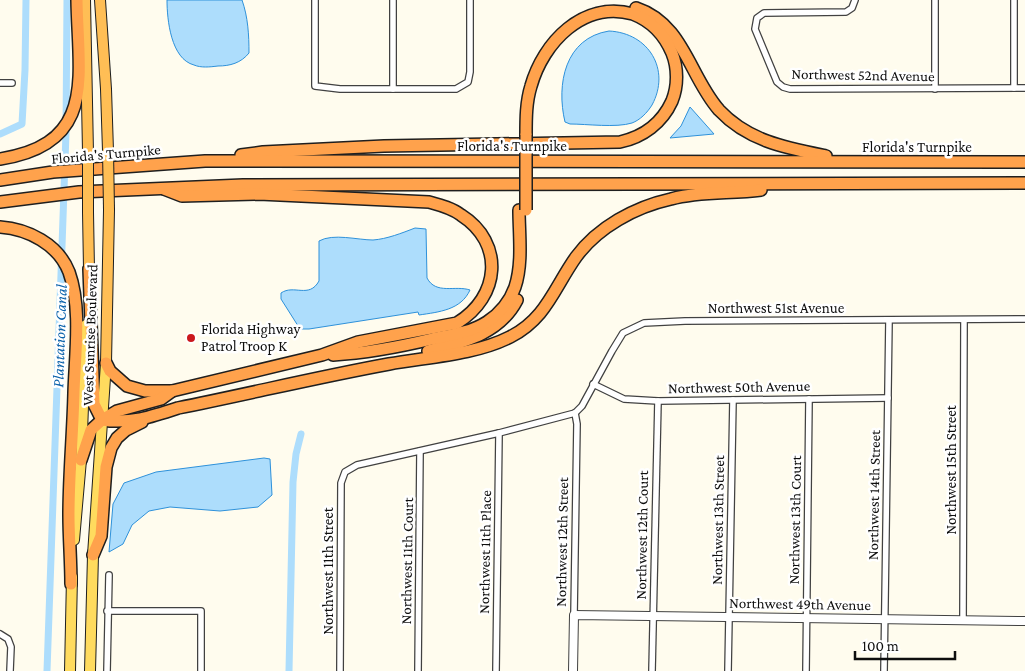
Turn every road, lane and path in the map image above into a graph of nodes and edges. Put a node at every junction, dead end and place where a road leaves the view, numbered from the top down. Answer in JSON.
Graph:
{"nodes":[{"id":1,"x":77,"y":0,"type":"edge"},
{"id":2,"x":85,"y":0,"type":"edge"},
{"id":3,"x":100,"y":0,"type":"edge"},
{"id":4,"x":315,"y":0,"type":"edge"},
{"id":5,"x":393,"y":0,"type":"edge"},
{"id":6,"x":470,"y":0,"type":"edge"},
{"id":7,"x":855,"y":0,"type":"edge"},
{"id":8,"x":935,"y":0,"type":"edge"},
{"id":9,"x":1014,"y":0,"type":"edge"},
{"id":10,"x":0,"y":83,"type":"edge"},
{"id":11,"x":12,"y":83,"type":"dead end"},
{"id":12,"x":1014,"y":88,"type":"junction"},
{"id":13,"x":1025,"y":88,"type":"edge"},
{"id":14,"x":393,"y":89,"type":"junction"},
{"id":15,"x":935,"y":89,"type":"junction"},
{"id":16,"x":522,"y":136,"type":"junction"},
{"id":17,"x":0,"y":159,"type":"edge"},
{"id":18,"x":205,"y":161,"type":"junction"},
{"id":19,"x":850,"y":161,"type":"junction"},
{"id":20,"x":1025,"y":162,"type":"edge"},
{"id":21,"x":0,"y":180,"type":"edge"},
{"id":22,"x":1025,"y":183,"type":"edge"},
{"id":23,"x":809,"y":184,"type":"junction"},
{"id":24,"x":160,"y":188,"type":"junction"},
{"id":25,"x":0,"y":202,"type":"edge"},
{"id":26,"x":523,"y":210,"type":"junction"},
{"id":27,"x":0,"y":227,"type":"edge"},
{"id":28,"x":89,"y":269,"type":"junction"},
{"id":29,"x":889,"y":320,"type":"junction"},
{"id":30,"x":964,"y":320,"type":"junction"},
{"id":31,"x":1025,"y":320,"type":"edge"},
{"id":32,"x":322,"y":356,"type":"junction"},
{"id":33,"x":106,"y":363,"type":"junction"},
{"id":34,"x":390,"y":364,"type":"junction"},
{"id":35,"x":594,"y":384,"type":"junction"},
{"id":36,"x":172,"y":391,"type":"junction"},
{"id":37,"x":888,"y":398,"type":"junction"},
{"id":38,"x":809,"y":399,"type":"junction"},
{"id":39,"x":658,"y":400,"type":"junction"},
{"id":40,"x":733,"y":400,"type":"junction"},
{"id":41,"x":575,"y":413,"type":"junction"},
{"id":42,"x":153,"y":416,"type":"junction"},
{"id":43,"x":102,"y":420,"type":"junction"},
{"id":44,"x":499,"y":433,"type":"junction"},
{"id":45,"x":420,"y":451,"type":"junction"},
{"id":46,"x":81,"y":460,"type":"junction"},
{"id":47,"x":93,"y":555,"type":"junction"},
{"id":48,"x":108,"y":575,"type":"dead end"},
{"id":49,"x":71,"y":584,"type":"junction"},
{"id":50,"x":107,"y":611,"type":"junction"},
{"id":51,"x":574,"y":615,"type":"junction"},
{"id":52,"x":653,"y":616,"type":"junction"},
{"id":53,"x":729,"y":617,"type":"junction"},
{"id":54,"x":806,"y":618,"type":"junction"},
{"id":55,"x":884,"y":619,"type":"junction"},
{"id":56,"x":963,"y":620,"type":"junction"},
{"id":57,"x":1025,"y":621,"type":"edge"},
{"id":58,"x":0,"y":634,"type":"edge"},
{"id":59,"x":10,"y":671,"type":"edge"},
{"id":60,"x":70,"y":671,"type":"edge"},
{"id":61,"x":90,"y":671,"type":"edge"},
{"id":62,"x":107,"y":671,"type":"edge"},
{"id":63,"x":201,"y":671,"type":"edge"},
{"id":64,"x":340,"y":671,"type":"edge"},
{"id":65,"x":418,"y":671,"type":"edge"},
{"id":66,"x":496,"y":671,"type":"edge"},
{"id":67,"x":573,"y":671,"type":"edge"},
{"id":68,"x":652,"y":671,"type":"edge"},
{"id":69,"x":728,"y":671,"type":"edge"},
{"id":70,"x":806,"y":671,"type":"edge"},
{"id":71,"x":884,"y":671,"type":"edge"}],
"edges":[{"from":1,"to":17,"type":"highway"},
{"from":2,"to":28,"type":"highway","name":"West Sunrise Boulevard","bridge":true},
{"from":3,"to":33,"type":"highway","name":"West Sunrise Boulevard","bridge":true},
{"from":4,"to":14,"type":"street"},
{"from":5,"to":14,"type":"street"},
{"from":6,"to":14,"type":"street"},
{"from":7,"to":15,"type":"street","name":"Northwest 52nd Avenue"},
{"from":8,"to":15,"type":"street"},
{"from":9,"to":12,"type":"street"},
{"from":10,"to":11,"type":"street"},
{"from":12,"to":13,"type":"street","name":"Northwest 52nd Avenue"},
{"from":12,"to":15,"type":"street","name":"Northwest 52nd Avenue"},
{"from":16,"to":18,"type":"highway"},
{"from":16,"to":19,"type":"highway"},
{"from":16,"to":26,"type":"highway","bridge":true},
{"from":18,"to":19,"type":"highway","name":"Florida's Turnpike"},
{"from":18,"to":21,"type":"highway","name":"Florida's Turnpike"},
{"from":19,"to":20,"type":"highway","name":"Florida's Turnpike"},
{"from":22,"to":23,"type":"highway"},
{"from":23,"to":24,"type":"highway"},
{"from":23,"to":34,"type":"highway"},
{"from":24,"to":25,"type":"highway"},
{"from":24,"to":32,"type":"highway"},
{"from":26,"to":32,"type":"highway"},
{"from":26,"to":34,"type":"highway"},
{"from":27,"to":49,"type":"highway"},
{"from":28,"to":43,"type":"highway"},
{"from":28,"to":46,"type":"main road","name":"West Sunrise Boulevard"},
{"from":29,"to":30,"type":"street","name":"Northwest 51st Avenue"},
{"from":29,"to":35,"type":"street","name":"Northwest 51st Avenue"},
{"from":29,"to":37,"type":"street","name":"Northwest 14th Street"},
{"from":30,"to":31,"type":"street","name":"Northwest 51st Avenue"},
{"from":30,"to":56,"type":"street","name":"Northwest 15th Street"},
{"from":32,"to":36,"type":"highway"},
{"from":33,"to":36,"type":"highway"},
{"from":33,"to":43,"type":"main road","name":"West Sunrise Boulevard"},
{"from":34,"to":42,"type":"highway"},
{"from":35,"to":39,"type":"street","name":"Northwest 50th Avenue"},
{"from":35,"to":41,"type":"street","name":"Northwest 51st Avenue"},
{"from":36,"to":43,"type":"highway"},
{"from":37,"to":38,"type":"street","name":"Northwest 50th Avenue"},
{"from":37,"to":55,"type":"street","name":"Northwest 14th Street"},
{"from":38,"to":40,"type":"street","name":"Northwest 50th Avenue"},
{"from":38,"to":54,"type":"street","name":"Northwest 13th Court"},
{"from":39,"to":40,"type":"street","name":"Northwest 50th Avenue"},
{"from":39,"to":52,"type":"street","name":"Northwest 12th Court"},
{"from":40,"to":53,"type":"street","name":"Northwest 13th Street"},
{"from":41,"to":44,"type":"street"},
{"from":41,"to":51,"type":"street","name":"Northwest 12th Street"},
{"from":42,"to":43,"type":"highway"},
{"from":42,"to":47,"type":"highway"},
{"from":43,"to":46,"type":"highway"},
{"from":43,"to":47,"type":"main road","name":"West Sunrise Boulevard"},
{"from":44,"to":45,"type":"street"},
{"from":44,"to":66,"type":"street","name":"Northwest 11th Place"},
{"from":45,"to":64,"type":"street","name":"Northwest 11th Street"},
{"from":45,"to":65,"type":"street","name":"Northwest 11th Court"},
{"from":46,"to":49,"type":"main road","name":"West Sunrise Boulevard"},
{"from":47,"to":61,"type":"main road","name":"West Sunrise Boulevard"},
{"from":48,"to":50,"type":"street"},
{"from":49,"to":60,"type":"main road","name":"West Sunrise Boulevard"},
{"from":50,"to":62,"type":"street"},
{"from":50,"to":63,"type":"street"},
{"from":51,"to":52,"type":"street","name":"Northwest 49th Avenue"},
{"from":51,"to":67,"type":"street","name":"Northwest 12th Street"},
{"from":52,"to":53,"type":"street","name":"Northwest 49th Avenue"},
{"from":52,"to":68,"type":"street","name":"Northwest 12th Court"},
{"from":53,"to":54,"type":"street","name":"Northwest 49th Avenue"},
{"from":53,"to":69,"type":"street","name":"Northwest 13th Street"},
{"from":54,"to":55,"type":"street","name":"Northwest 49th Avenue"},
{"from":54,"to":70,"type":"street","name":"Northwest 13th Court"},
{"from":55,"to":56,"type":"street","name":"Northwest 49th Avenue"},
{"from":55,"to":71,"type":"street","name":"Northwest 14th Street"},
{"from":56,"to":57,"type":"street","name":"Northwest 49th Avenue"},
{"from":58,"to":59,"type":"street"}]}
